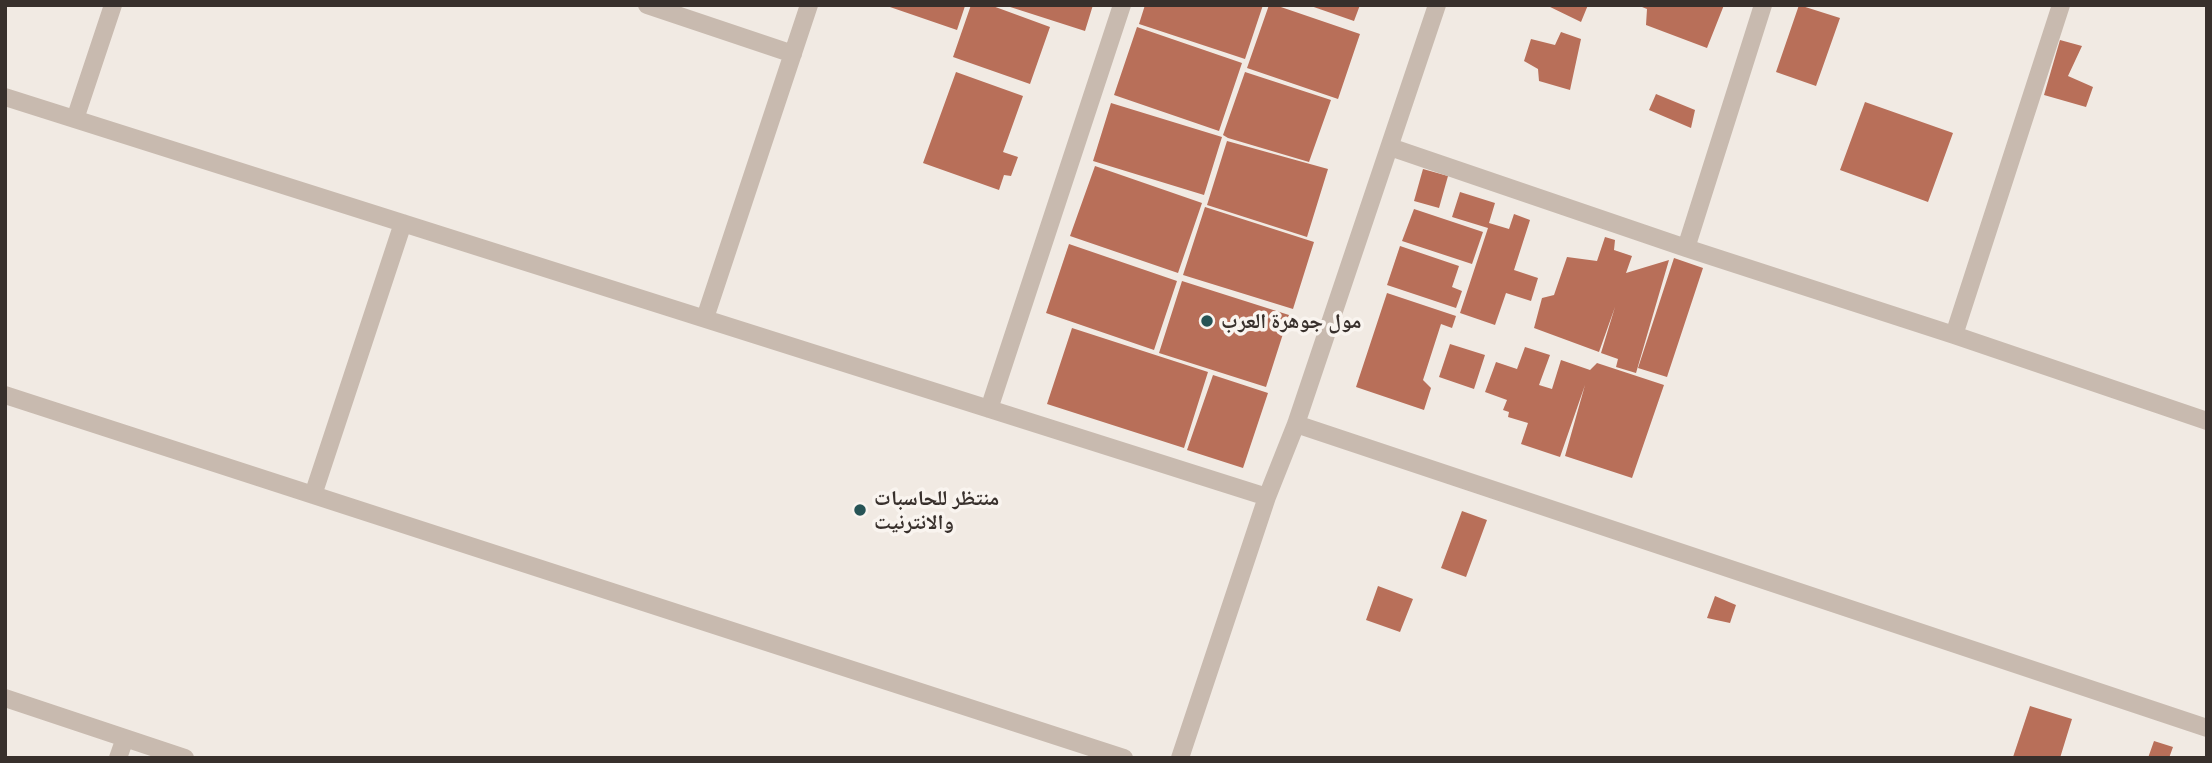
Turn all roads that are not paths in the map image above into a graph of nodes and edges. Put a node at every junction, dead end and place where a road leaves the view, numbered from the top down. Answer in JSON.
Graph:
{"nodes":[{"id":1,"x":113,"y":5,"type":"edge"},
{"id":2,"x":648,"y":5,"type":"edge"},
{"id":3,"x":809,"y":5,"type":"edge"},
{"id":4,"x":1122,"y":5,"type":"edge"},
{"id":5,"x":1437,"y":5,"type":"edge"},
{"id":6,"x":1763,"y":5,"type":"edge"},
{"id":7,"x":2061,"y":5,"type":"edge"},
{"id":8,"x":793,"y":54,"type":"junction"},
{"id":9,"x":5,"y":97,"type":"edge"},
{"id":10,"x":75,"y":118,"type":"junction"},
{"id":11,"x":1390,"y":147,"type":"junction"},
{"id":12,"x":403,"y":223,"type":"junction"},
{"id":13,"x":1686,"y":248,"type":"junction"},
{"id":14,"x":705,"y":318,"type":"junction"},
{"id":15,"x":1954,"y":335,"type":"junction"},
{"id":16,"x":5,"y":395,"type":"edge"},
{"id":17,"x":989,"y":409,"type":"junction"},
{"id":18,"x":2207,"y":421,"type":"edge"},
{"id":19,"x":1296,"y":424,"type":"junction"},
{"id":20,"x":313,"y":495,"type":"junction"},
{"id":21,"x":1267,"y":497,"type":"junction"},
{"id":22,"x":5,"y":698,"type":"edge"},
{"id":23,"x":2207,"y":728,"type":"edge"},
{"id":24,"x":125,"y":738,"type":"junction"},
{"id":25,"x":118,"y":758,"type":"edge"},
{"id":26,"x":185,"y":758,"type":"edge"},
{"id":27,"x":1124,"y":758,"type":"edge"},
{"id":28,"x":1181,"y":758,"type":"edge"}],
"edges":[{"from":1,"to":10,"type":"street"},
{"from":2,"to":8,"type":"street"},
{"from":3,"to":8,"type":"street"},
{"from":4,"to":17,"type":"street"},
{"from":5,"to":11,"type":"street"},
{"from":6,"to":13,"type":"street"},
{"from":7,"to":15,"type":"street"},
{"from":8,"to":14,"type":"street"},
{"from":9,"to":10,"type":"street"},
{"from":10,"to":12,"type":"street"},
{"from":11,"to":13,"type":"street"},
{"from":11,"to":19,"type":"street"},
{"from":12,"to":14,"type":"street"},
{"from":12,"to":20,"type":"street"},
{"from":13,"to":15,"type":"street"},
{"from":14,"to":17,"type":"street"},
{"from":15,"to":18,"type":"street"},
{"from":16,"to":20,"type":"street"},
{"from":17,"to":21,"type":"street"},
{"from":19,"to":21,"type":"street"},
{"from":19,"to":23,"type":"street"},
{"from":20,"to":27,"type":"street"},
{"from":21,"to":28,"type":"street"},
{"from":22,"to":24,"type":"street"},
{"from":24,"to":25,"type":"street"},
{"from":24,"to":26,"type":"street"}]}
